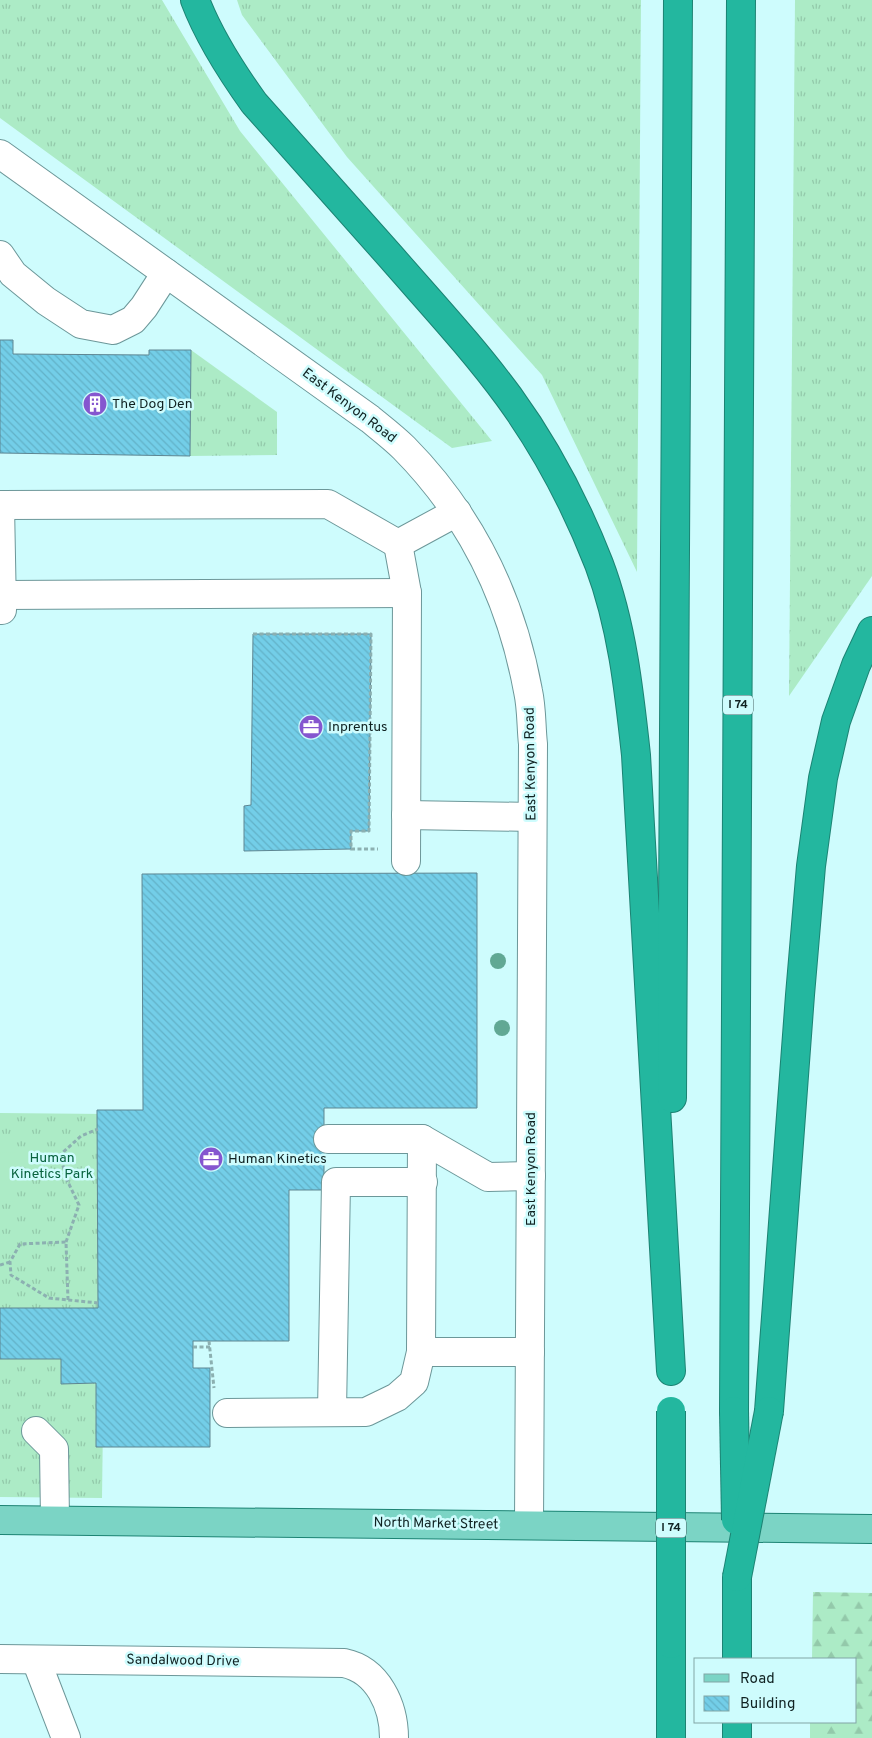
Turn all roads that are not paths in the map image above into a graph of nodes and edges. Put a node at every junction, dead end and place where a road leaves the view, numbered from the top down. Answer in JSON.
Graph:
{"nodes":[{"id":1,"x":195,"y":0,"type":"edge"},
{"id":2,"x":678,"y":0,"type":"edge"},
{"id":3,"x":741,"y":0,"type":"edge"},
{"id":4,"x":4,"y":166,"type":"edge"},
{"id":5,"x":0,"y":255,"type":"edge"},
{"id":6,"x":166,"y":273,"type":"junction"},
{"id":7,"x":456,"y":512,"type":"junction"},
{"id":8,"x":398,"y":544,"type":"junction"},
{"id":9,"x":407,"y":593,"type":"junction"},
{"id":10,"x":1,"y":603,"type":"edge"},
{"id":11,"x":872,"y":631,"type":"edge"},
{"id":12,"x":406,"y":815,"type":"junction"},
{"id":13,"x":532,"y":817,"type":"junction"},
{"id":14,"x":406,"y":855,"type":"road end"},
{"id":15,"x":328,"y":1139,"type":"dead end"},
{"id":16,"x":422,"y":1139,"type":"junction"},
{"id":17,"x":530,"y":1176,"type":"junction"},
{"id":18,"x":423,"y":1182,"type":"junction"},
{"id":19,"x":421,"y":1352,"type":"junction"},
{"id":20,"x":530,"y":1352,"type":"junction"},
{"id":21,"x":671,"y":1371,"type":"junction"},
{"id":22,"x":332,"y":1412,"type":"junction"},
{"id":23,"x":226,"y":1413,"type":"road end"},
{"id":24,"x":36,"y":1432,"type":"dead end"},
{"id":25,"x":0,"y":1520,"type":"edge"},
{"id":26,"x":55,"y":1520,"type":"junction"},
{"id":27,"x":529,"y":1525,"type":"junction"},
{"id":28,"x":872,"y":1529,"type":"edge"},
{"id":29,"x":737,"y":1577,"type":"junction"},
{"id":30,"x":737,"y":1652,"type":"edge"},
{"id":31,"x":0,"y":1659,"type":"edge"},
{"id":32,"x":36,"y":1660,"type":"junction"},
{"id":33,"x":737,"y":1723,"type":"edge"},
{"id":34,"x":66,"y":1738,"type":"edge"},
{"id":35,"x":394,"y":1738,"type":"edge"},
{"id":36,"x":671,"y":1738,"type":"edge"},
{"id":37,"x":737,"y":1738,"type":"edge"}],
"edges":[{"from":1,"to":21,"type":"highway"},
{"from":2,"to":21,"type":"highway","number":"I 74"},
{"from":3,"to":29,"type":"highway","number":"I 74","bridge":true},
{"from":4,"to":6,"type":"street","name":"East Kenyon Road"},
{"from":5,"to":6,"type":"street"},
{"from":6,"to":7,"type":"street","name":"East Kenyon Road"},
{"from":7,"to":8,"type":"street"},
{"from":7,"to":13,"type":"street","name":"East Kenyon Road"},
{"from":8,"to":9,"type":"street"},
{"from":8,"to":10,"type":"street"},
{"from":9,"to":10,"type":"street"},
{"from":9,"to":12,"type":"street"},
{"from":11,"to":29,"type":"highway","bridge":true},
{"from":12,"to":13,"type":"street"},
{"from":12,"to":14,"type":"street"},
{"from":13,"to":17,"type":"street","name":"East Kenyon Road"},
{"from":15,"to":16,"type":"street"},
{"from":16,"to":17,"type":"street"},
{"from":16,"to":18,"type":"street"},
{"from":17,"to":20,"type":"street","name":"East Kenyon Road"},
{"from":18,"to":19,"type":"street"},
{"from":18,"to":22,"type":"street"},
{"from":19,"to":20,"type":"street"},
{"from":19,"to":22,"type":"street"},
{"from":20,"to":27,"type":"street","name":"East Kenyon Road"},
{"from":21,"to":36,"type":"highway","number":"I 74","bridge":true},
{"from":22,"to":23,"type":"street"},
{"from":24,"to":26,"type":"street"},
{"from":25,"to":26,"type":"main road","name":"North Market Street"},
{"from":26,"to":27,"type":"main road","name":"North Market Street"},
{"from":27,"to":28,"type":"main road","name":"North Market Street"},
{"from":29,"to":30,"type":"highway","number":"I 74"},
{"from":31,"to":32,"type":"street","name":"Sandalwood Drive"},
{"from":32,"to":34,"type":"street"},
{"from":32,"to":35,"type":"street","name":"Sandalwood Drive"},
{"from":33,"to":37,"type":"highway"}]}
